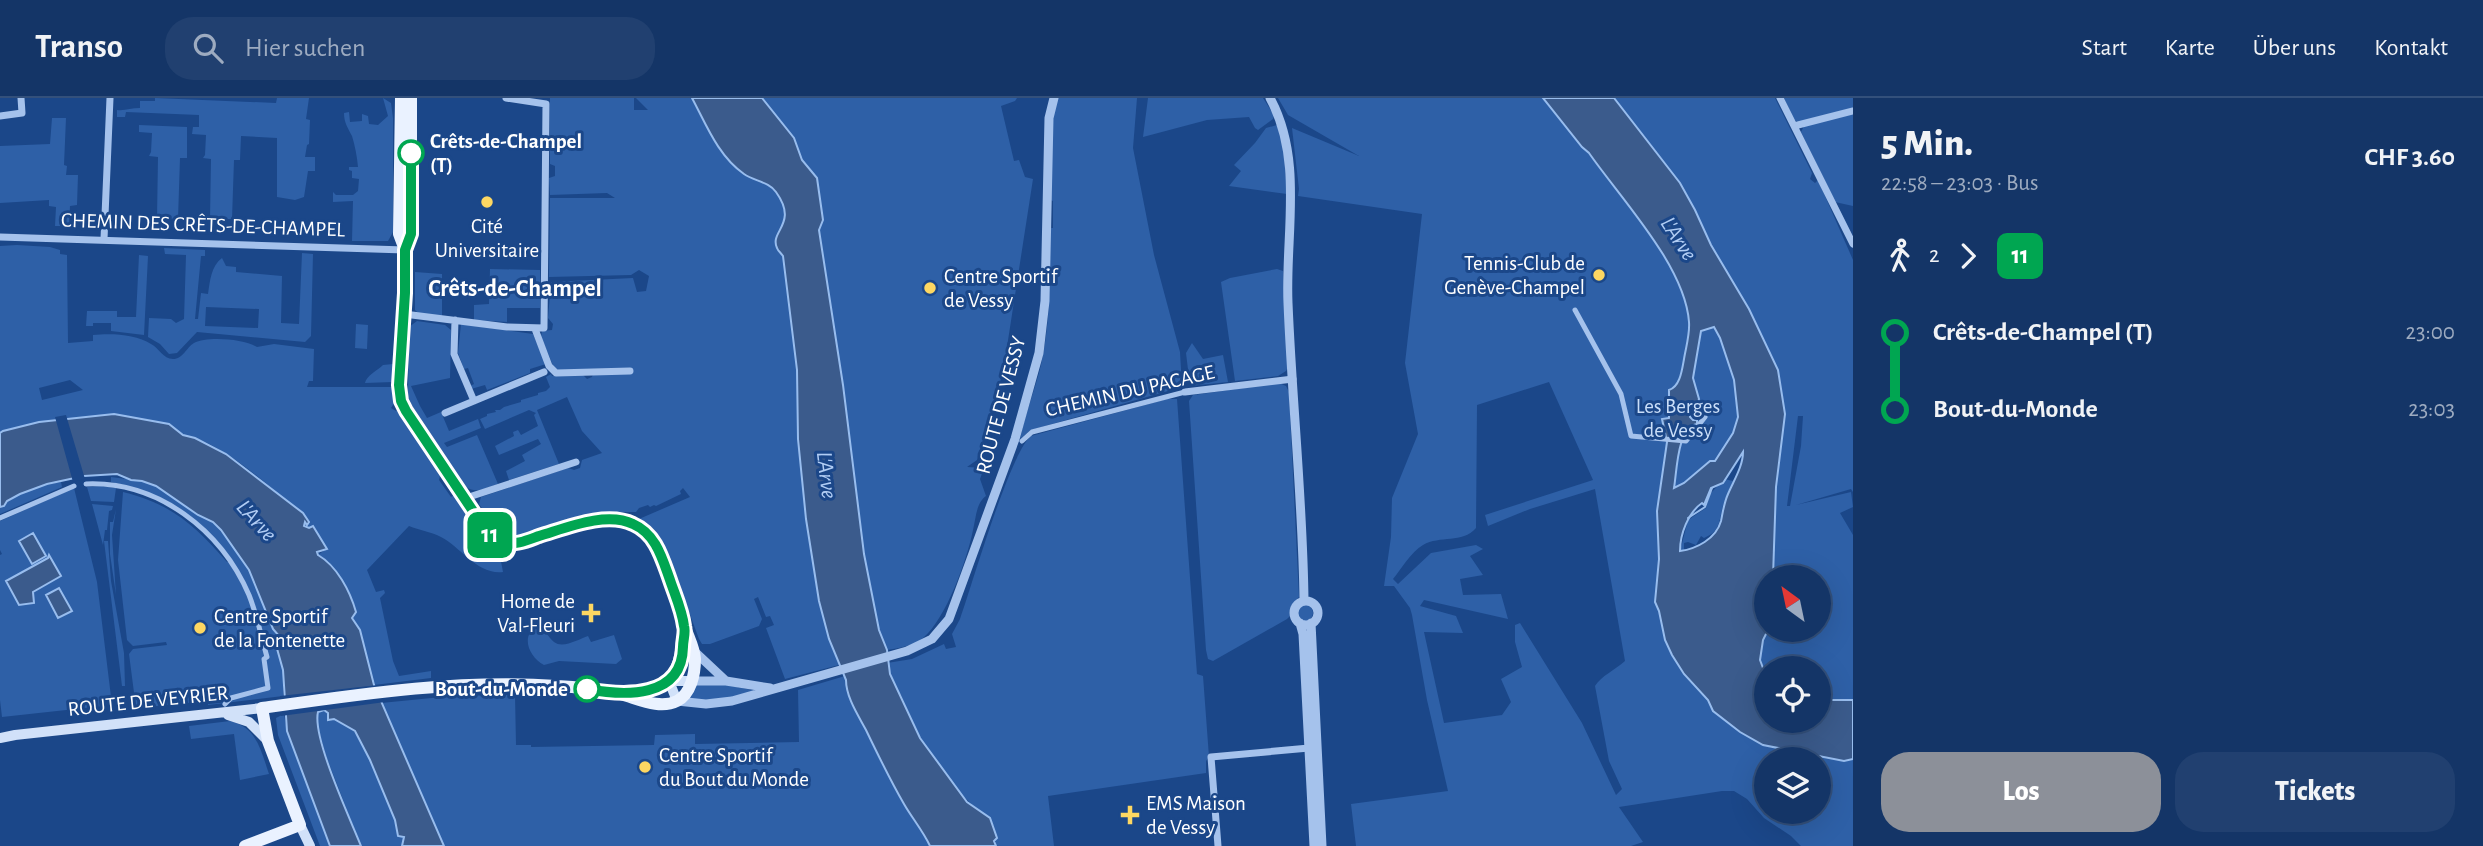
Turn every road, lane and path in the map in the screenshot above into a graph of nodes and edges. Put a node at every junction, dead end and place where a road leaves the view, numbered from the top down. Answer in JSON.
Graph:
{"nodes":[{"id":1,"x":21,"y":98,"type":"edge"},
{"id":2,"x":110,"y":98,"type":"edge"},
{"id":3,"x":401,"y":98,"type":"edge"},
{"id":4,"x":411,"y":98,"type":"edge"},
{"id":5,"x":506,"y":98,"type":"edge"},
{"id":6,"x":1054,"y":98,"type":"edge"},
{"id":7,"x":1270,"y":98,"type":"edge"},
{"id":8,"x":1780,"y":98,"type":"edge"},
{"id":9,"x":1853,"y":111,"type":"edge"},
{"id":10,"x":0,"y":116,"type":"edge"},
{"id":11,"x":1794,"y":126,"type":"junction"},
{"id":12,"x":0,"y":237,"type":"edge"},
{"id":13,"x":104,"y":239,"type":"junction"},
{"id":14,"x":1853,"y":244,"type":"edge"},
{"id":15,"x":405,"y":250,"type":"junction"},
{"id":16,"x":1575,"y":310,"type":"dead end"},
{"id":17,"x":404,"y":314,"type":"junction"},
{"id":18,"x":455,"y":320,"type":"junction"},
{"id":19,"x":535,"y":329,"type":"junction"},
{"id":20,"x":630,"y":371,"type":"dead end"},
{"id":21,"x":544,"y":372,"type":"dead end"},
{"id":22,"x":1293,"y":379,"type":"junction"},
{"id":23,"x":1185,"y":392,"type":"joint"},
{"id":24,"x":474,"y":401,"type":"junction"},
{"id":25,"x":445,"y":413,"type":"dead end"},
{"id":26,"x":1705,"y":416,"type":"dead end"},
{"id":27,"x":1021,"y":442,"type":"dead end"},
{"id":28,"x":576,"y":462,"type":"dead end"},
{"id":29,"x":86,"y":484,"type":"dead end"},
{"id":30,"x":74,"y":486,"type":"dead end"},
{"id":31,"x":466,"y":500,"type":"junction"},
{"id":32,"x":0,"y":518,"type":"edge"},
{"id":33,"x":1304,"y":601,"type":"junction"},
{"id":34,"x":1300,"y":623,"type":"junction"},
{"id":35,"x":1311,"y":623,"type":"junction"},
{"id":36,"x":685,"y":628,"type":"junction"},
{"id":37,"x":694,"y":651,"type":"junction"},
{"id":38,"x":669,"y":681,"type":"junction"},
{"id":39,"x":692,"y":681,"type":"junction"},
{"id":40,"x":726,"y":681,"type":"junction"},
{"id":41,"x":773,"y":689,"type":"junction"},
{"id":42,"x":621,"y":695,"type":"junction"},
{"id":43,"x":677,"y":701,"type":"junction"},
{"id":44,"x":225,"y":704,"type":"dead end"},
{"id":45,"x":269,"y":707,"type":"junction"},
{"id":46,"x":211,"y":713,"type":"junction"},
{"id":47,"x":37,"y":733,"type":"junction"},
{"id":48,"x":0,"y":738,"type":"edge"},
{"id":49,"x":268,"y":741,"type":"junction"},
{"id":50,"x":0,"y":744,"type":"edge"},
{"id":51,"x":1312,"y":748,"type":"junction"},
{"id":52,"x":287,"y":793,"type":"junction"},
{"id":53,"x":300,"y":825,"type":"junction"},
{"id":54,"x":270,"y":836,"type":"junction"},
{"id":55,"x":245,"y":846,"type":"edge"},
{"id":56,"x":310,"y":846,"type":"edge"},
{"id":57,"x":1218,"y":846,"type":"edge"},
{"id":58,"x":1314,"y":846,"type":"edge"},
{"id":59,"x":1322,"y":846,"type":"edge"}],
"edges":[{"from":1,"to":10,"type":"street"},
{"from":2,"to":13,"type":"street"},
{"from":3,"to":15,"type":"main road"},
{"from":4,"to":15,"type":"main road"},
{"from":5,"to":19,"type":"street"},
{"from":6,"to":41,"type":"street","name":"ROUTE DE VESSY"},
{"from":7,"to":22,"type":"street"},
{"from":8,"to":11,"type":"street"},
{"from":9,"to":11,"type":"street"},
{"from":11,"to":14,"type":"street"},
{"from":12,"to":13,"type":"street","name":"CHEMIN DES CRÊTS-DE-CHAMPEL"},
{"from":13,"to":15,"type":"street","name":"CHEMIN DES CRÊTS-DE-CHAMPEL"},
{"from":15,"to":17,"type":"main road"},
{"from":16,"to":26,"type":"street"},
{"from":17,"to":18,"type":"street"},
{"from":17,"to":31,"type":"main road"},
{"from":18,"to":19,"type":"street"},
{"from":18,"to":24,"type":"street"},
{"from":19,"to":20,"type":"street"},
{"from":21,"to":24,"type":"street"},
{"from":22,"to":23,"type":"street","name":"CHEMIN DU PACAGE"},
{"from":22,"to":33,"type":"street"},
{"from":23,"to":27,"type":"street","name":"CHEMIN DU PACAGE"},
{"from":24,"to":25,"type":"street"},
{"from":28,"to":31,"type":"street"},
{"from":29,"to":44,"type":"street"},
{"from":30,"to":32,"type":"street"},
{"from":31,"to":36,"type":"main road"},
{"from":33,"to":34,"type":"street"},
{"from":33,"to":35,"type":"street"},
{"from":34,"to":35,"type":"street"},
{"from":34,"to":51,"type":"street"},
{"from":35,"to":51,"type":"street"},
{"from":36,"to":37,"type":"main road"},
{"from":36,"to":38,"type":"main road"},
{"from":37,"to":39,"type":"main road"},
{"from":37,"to":40,"type":"street"},
{"from":38,"to":39,"type":"main road"},
{"from":38,"to":42,"type":"main road"},
{"from":38,"to":43,"type":"main road"},
{"from":39,"to":40,"type":"street"},
{"from":39,"to":43,"type":"main road"},
{"from":40,"to":41,"type":"street"},
{"from":41,"to":43,"type":"street"},
{"from":42,"to":43,"type":"main road"},
{"from":42,"to":45,"type":"main road"},
{"from":45,"to":46,"type":"main road","name":"ROUTE DE VEYRIER"},
{"from":45,"to":49,"type":"main road"},
{"from":46,"to":47,"type":"main road","name":"ROUTE DE VEYRIER"},
{"from":46,"to":49,"type":"main road"},
{"from":47,"to":48,"type":"main road","name":"ROUTE DE VEYRIER"},
{"from":47,"to":50,"type":"main road","name":"ROUTE DE VEYRIER"},
{"from":49,"to":52,"type":"main road"},
{"from":51,"to":57,"type":"street"},
{"from":51,"to":58,"type":"street"},
{"from":51,"to":59,"type":"street"},
{"from":52,"to":53,"type":"main road"},
{"from":52,"to":54,"type":"main road"},
{"from":53,"to":54,"type":"main road"},
{"from":53,"to":56,"type":"main road"},
{"from":54,"to":55,"type":"main road"}]}
